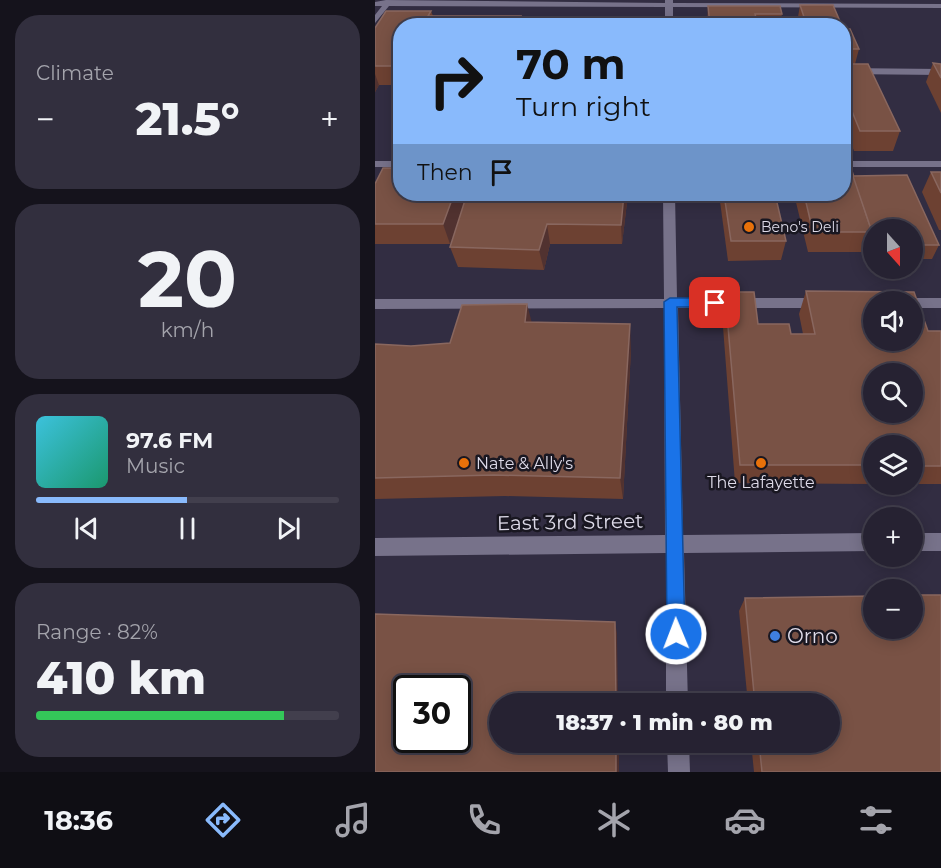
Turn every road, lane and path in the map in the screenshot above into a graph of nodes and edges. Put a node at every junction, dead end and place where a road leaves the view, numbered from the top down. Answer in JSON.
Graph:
{"nodes":[{"id":1,"x":388,"y":2,"type":"edge"},
{"id":2,"x":669,"y":2,"type":"edge"},
{"id":3,"x":941,"y":2,"type":"edge"},
{"id":4,"x":801,"y":3,"type":"edge"},
{"id":5,"x":375,"y":4,"type":"edge"},
{"id":6,"x":669,"y":18,"type":"edge"},
{"id":7,"x":375,"y":21,"type":"edge"},
{"id":8,"x":851,"y":71,"type":"edge"},
{"id":9,"x":941,"y":72,"type":"edge"},
{"id":10,"x":851,"y":161,"type":"edge"},
{"id":11,"x":375,"y":164,"type":"edge"},
{"id":12,"x":393,"y":164,"type":"edge"},
{"id":13,"x":941,"y":164,"type":"edge"},
{"id":14,"x":669,"y":201,"type":"edge"},
{"id":15,"x":670,"y":302,"type":"junction"},
{"id":16,"x":837,"y":303,"type":"edge"},
{"id":17,"x":923,"y":303,"type":"edge"},
{"id":18,"x":941,"y":303,"type":"edge"},
{"id":19,"x":375,"y":304,"type":"edge"},
{"id":20,"x":863,"y":542,"type":"edge"},
{"id":21,"x":923,"y":542,"type":"edge"},
{"id":22,"x":941,"y":542,"type":"edge"},
{"id":23,"x":673,"y":543,"type":"junction"},
{"id":24,"x":375,"y":548,"type":"edge"},
{"id":25,"x":677,"y":693,"type":"edge"},
{"id":26,"x":678,"y":753,"type":"edge"},
{"id":27,"x":679,"y":772,"type":"edge"}],
"edges":[{"from":1,"to":2,"type":"street"},
{"from":1,"to":5,"type":"street"},
{"from":1,"to":7,"type":"street"},
{"from":2,"to":4,"type":"street"},
{"from":2,"to":6,"type":"street"},
{"from":3,"to":4,"type":"street"},
{"from":8,"to":9,"type":"street"},
{"from":10,"to":13,"type":"street"},
{"from":11,"to":12,"type":"street"},
{"from":14,"to":15,"type":"street"},
{"from":15,"to":16,"type":"street"},
{"from":15,"to":19,"type":"street"},
{"from":15,"to":23,"type":"street"},
{"from":17,"to":18,"type":"street"},
{"from":20,"to":23,"type":"street","name":"East 3rd Street"},
{"from":21,"to":22,"type":"street"},
{"from":23,"to":24,"type":"street","name":"East 3rd Street"},
{"from":23,"to":25,"type":"street"},
{"from":26,"to":27,"type":"street"}]}
